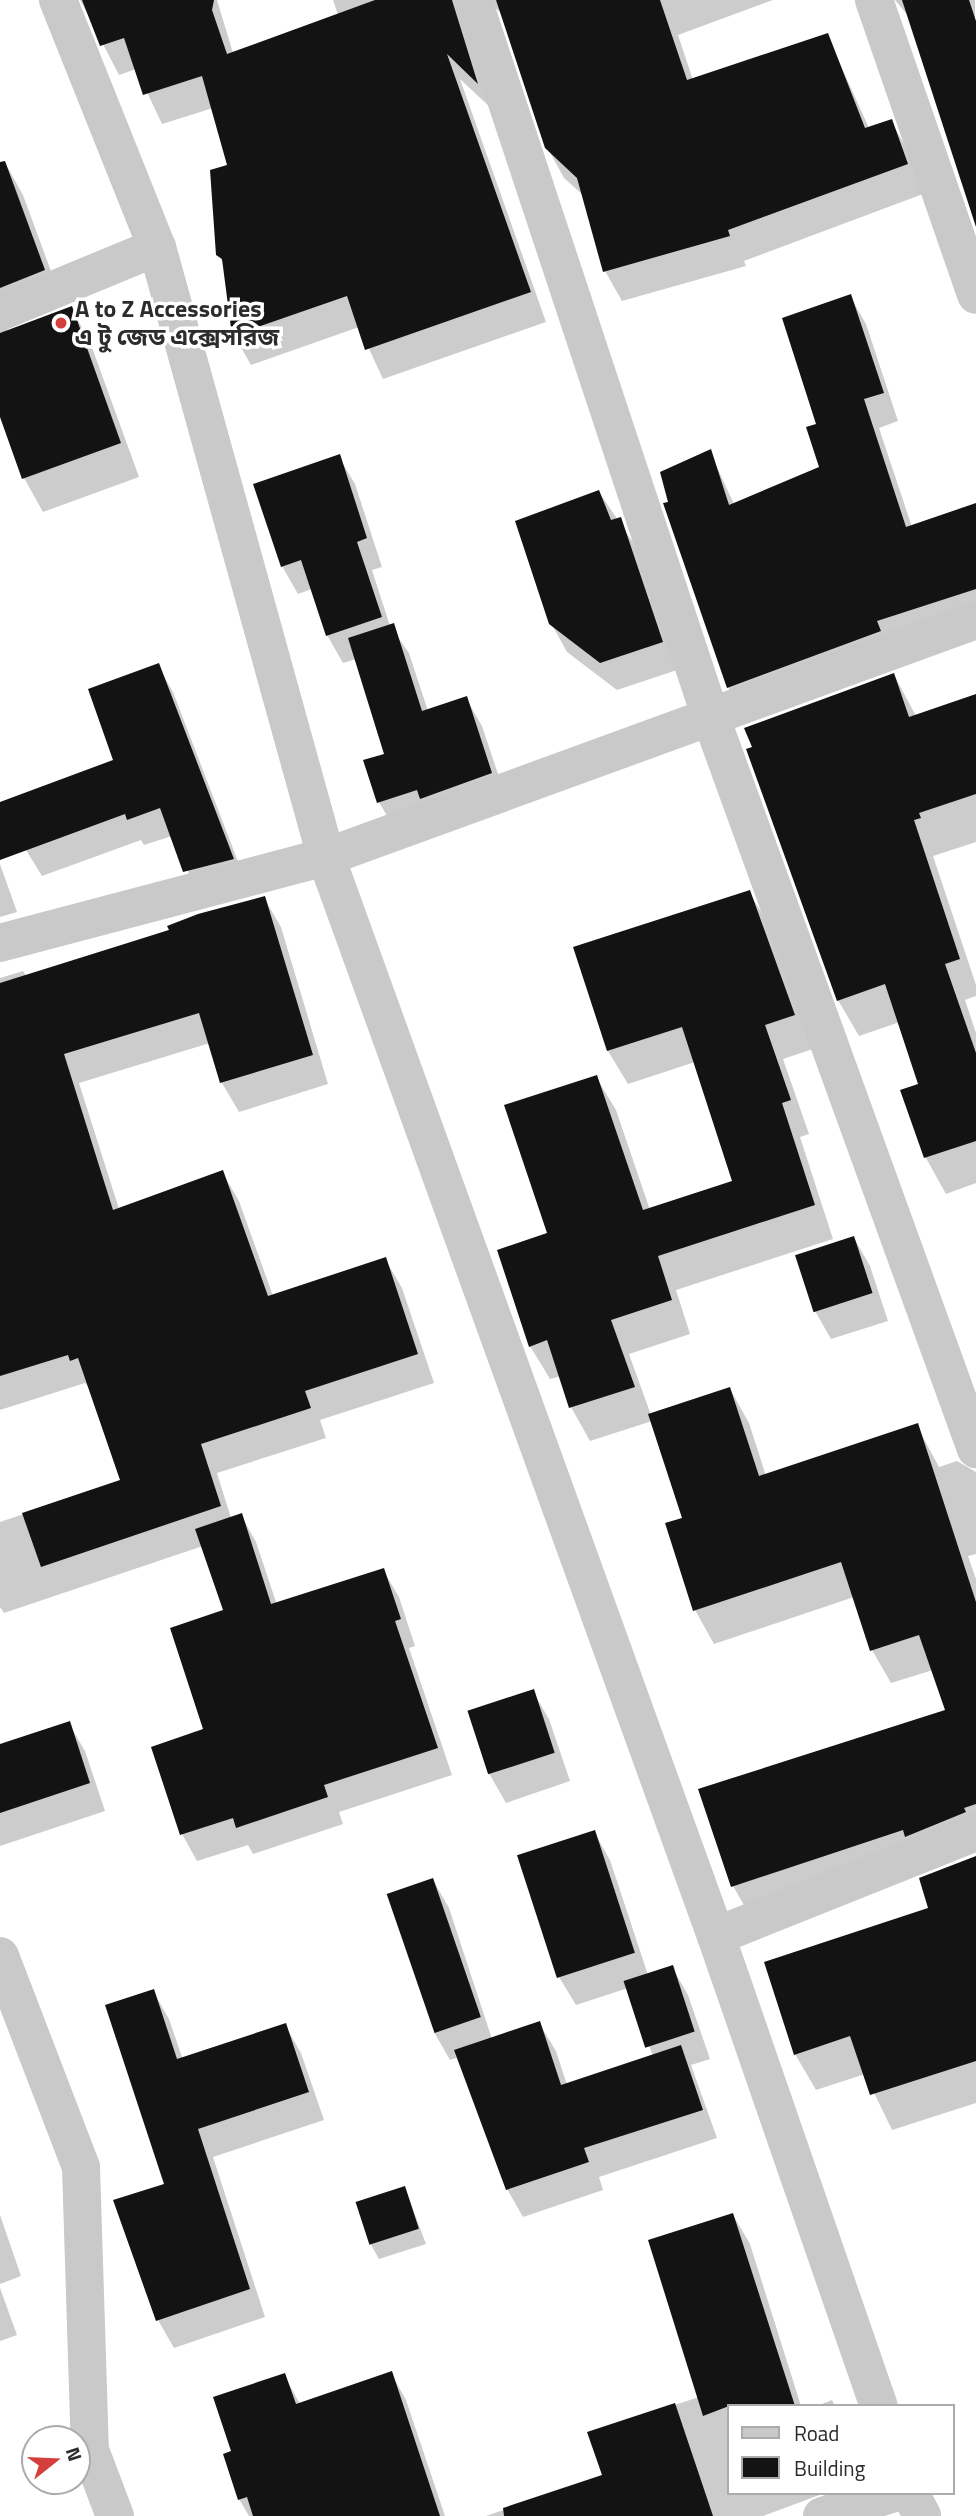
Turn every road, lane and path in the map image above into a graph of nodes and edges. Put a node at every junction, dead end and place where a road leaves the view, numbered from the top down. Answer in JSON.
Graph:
{"nodes":[{"id":1,"x":58,"y":0,"type":"edge"},
{"id":2,"x":473,"y":0,"type":"edge"},
{"id":3,"x":874,"y":0,"type":"edge"},
{"id":4,"x":157,"y":247,"type":"junction"},
{"id":5,"x":976,"y":295,"type":"edge"},
{"id":6,"x":0,"y":312,"type":"edge"},
{"id":7,"x":976,"y":620,"type":"edge"},
{"id":8,"x":710,"y":715,"type":"junction"},
{"id":9,"x":326,"y":857,"type":"junction"},
{"id":10,"x":0,"y":943,"type":"edge"},
{"id":11,"x":976,"y":1449,"type":"edge"},
{"id":12,"x":976,"y":1832,"type":"edge"},
{"id":13,"x":716,"y":1936,"type":"junction"},
{"id":14,"x":0,"y":1956,"type":"edge"},
{"id":15,"x":878,"y":2404,"type":"edge"},
{"id":16,"x":888,"y":2495,"type":"edge"},
{"id":17,"x":911,"y":2495,"type":"edge"},
{"id":18,"x":115,"y":2516,"type":"edge"},
{"id":19,"x":822,"y":2516,"type":"edge"},
{"id":20,"x":922,"y":2516,"type":"edge"}],
"edges":[{"from":1,"to":4,"type":"street"},
{"from":2,"to":8,"type":"street"},
{"from":3,"to":5,"type":"street"},
{"from":4,"to":6,"type":"street"},
{"from":4,"to":9,"type":"street"},
{"from":7,"to":8,"type":"street"},
{"from":8,"to":9,"type":"street"},
{"from":8,"to":11,"type":"street"},
{"from":9,"to":10,"type":"street"},
{"from":9,"to":13,"type":"street"},
{"from":12,"to":13,"type":"street"},
{"from":13,"to":15,"type":"street"},
{"from":14,"to":18,"type":"street"},
{"from":16,"to":19,"type":"street"},
{"from":17,"to":20,"type":"street"}]}
